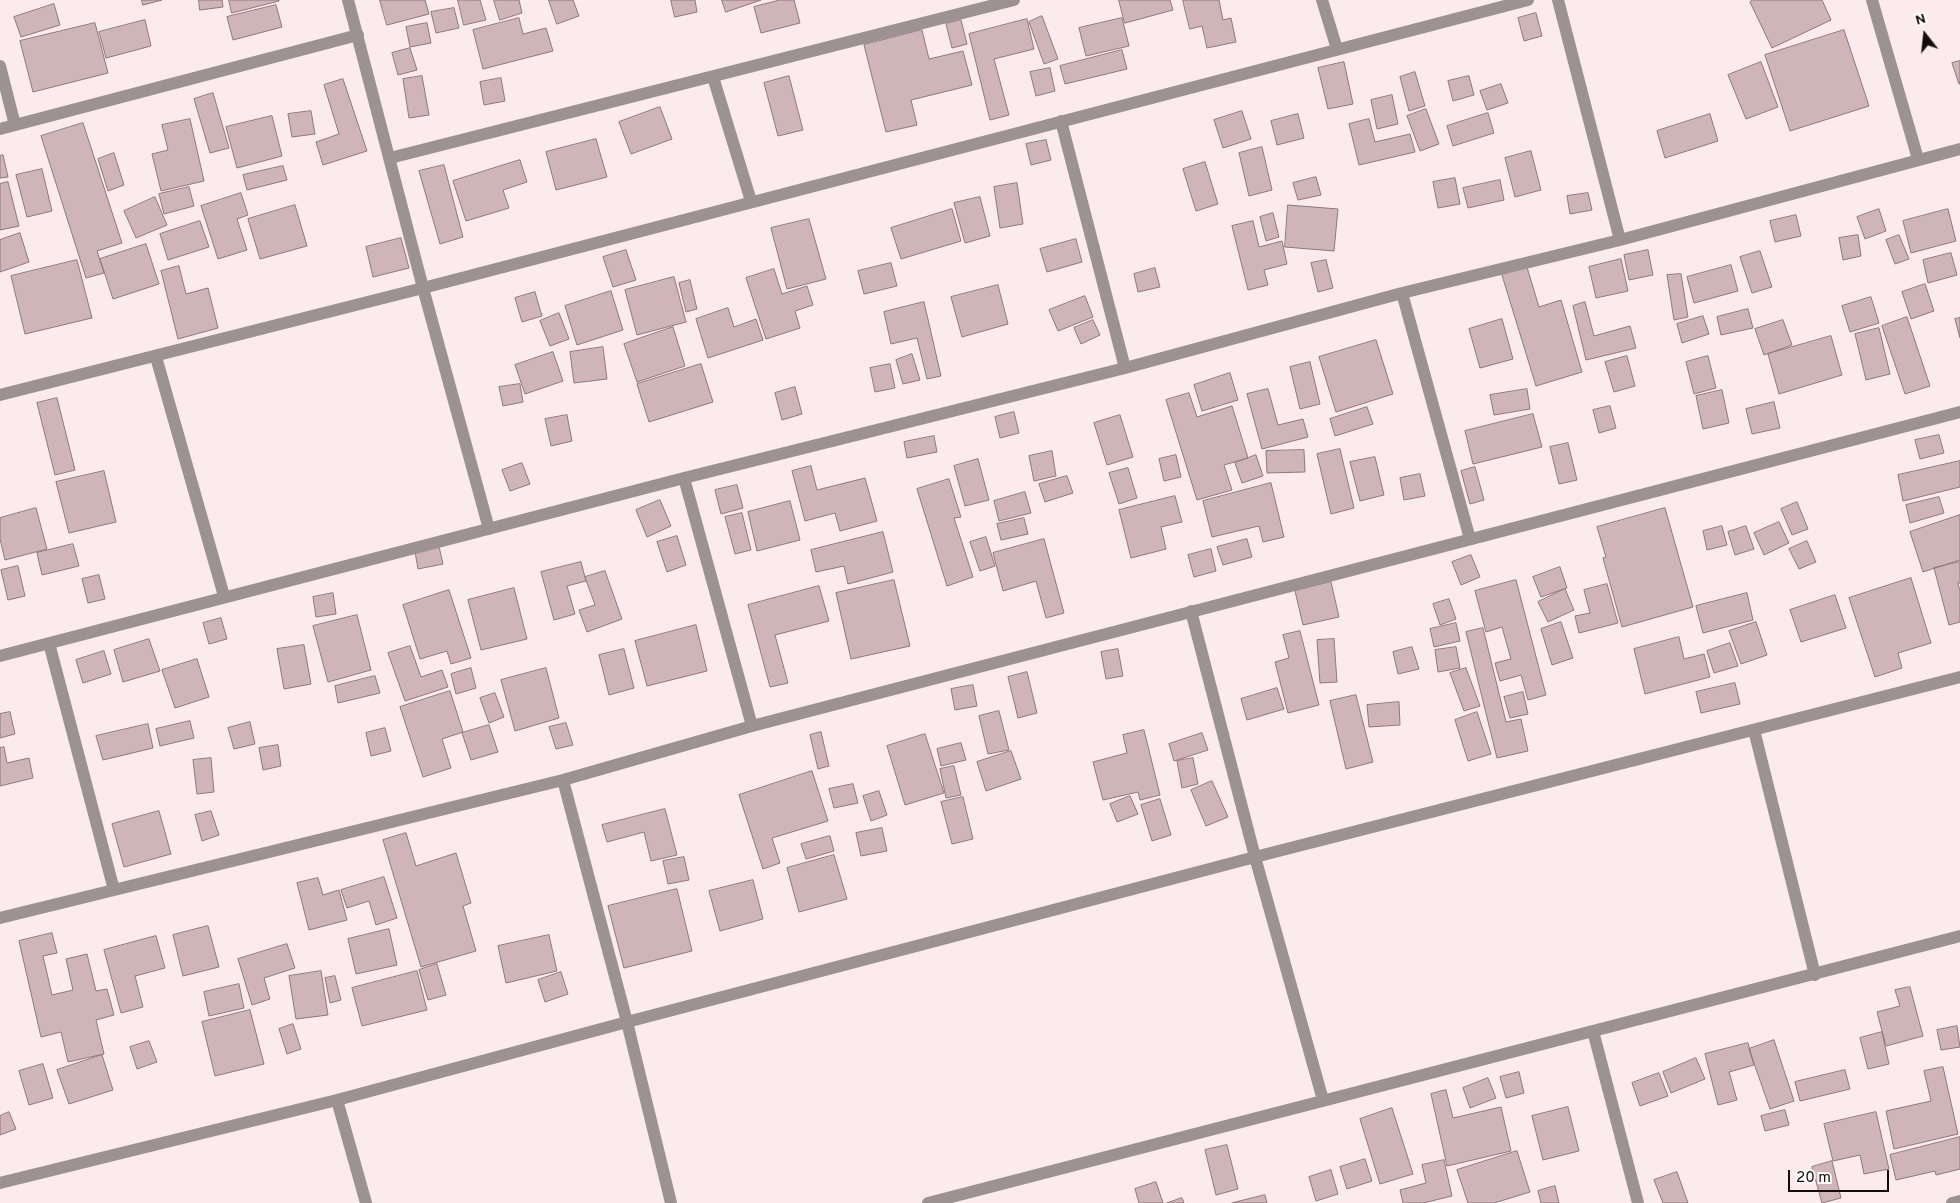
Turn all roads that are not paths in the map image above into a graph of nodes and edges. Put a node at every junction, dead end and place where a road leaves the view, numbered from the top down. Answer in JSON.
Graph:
{"nodes":[{"id":1,"x":348,"y":0,"type":"edge"},
{"id":2,"x":1014,"y":0,"type":"edge"},
{"id":3,"x":1322,"y":0,"type":"edge"},
{"id":4,"x":1528,"y":0,"type":"edge"},
{"id":5,"x":1558,"y":0,"type":"edge"},
{"id":6,"x":1872,"y":0,"type":"edge"},
{"id":7,"x":358,"y":35,"type":"junction"},
{"id":8,"x":1337,"y":49,"type":"junction"},
{"id":9,"x":0,"y":66,"type":"edge"},
{"id":10,"x":713,"y":77,"type":"junction"},
{"id":11,"x":1061,"y":121,"type":"junction"},
{"id":12,"x":15,"y":125,"type":"junction"},
{"id":13,"x":0,"y":129,"type":"edge"},
{"id":14,"x":1960,"y":149,"type":"edge"},
{"id":15,"x":390,"y":158,"type":"junction"},
{"id":16,"x":1918,"y":159,"type":"junction"},
{"id":17,"x":750,"y":202,"type":"junction"},
{"id":18,"x":1620,"y":240,"type":"junction"},
{"id":19,"x":423,"y":288,"type":"junction"},
{"id":20,"x":1402,"y":293,"type":"junction"},
{"id":21,"x":156,"y":357,"type":"junction"},
{"id":22,"x":1125,"y":368,"type":"junction"},
{"id":23,"x":0,"y":395,"type":"edge"},
{"id":24,"x":1960,"y":412,"type":"edge"},
{"id":25,"x":684,"y":478,"type":"junction"},
{"id":26,"x":489,"y":529,"type":"junction"},
{"id":27,"x":1470,"y":539,"type":"junction"},
{"id":28,"x":224,"y":596,"type":"junction"},
{"id":29,"x":1191,"y":611,"type":"junction"},
{"id":30,"x":49,"y":643,"type":"junction"},
{"id":31,"x":0,"y":656,"type":"edge"},
{"id":32,"x":1960,"y":677,"type":"edge"},
{"id":33,"x":752,"y":726,"type":"junction"},
{"id":34,"x":1754,"y":730,"type":"junction"},
{"id":35,"x":563,"y":780,"type":"junction"},
{"id":36,"x":1255,"y":857,"type":"junction"},
{"id":37,"x":114,"y":890,"type":"junction"},
{"id":38,"x":0,"y":918,"type":"edge"},
{"id":39,"x":1960,"y":936,"type":"edge"},
{"id":40,"x":1815,"y":975,"type":"junction"},
{"id":41,"x":627,"y":1022,"type":"junction"},
{"id":42,"x":1593,"y":1031,"type":"junction"},
{"id":43,"x":338,"y":1100,"type":"junction"},
{"id":44,"x":1323,"y":1100,"type":"junction"},
{"id":45,"x":0,"y":1183,"type":"edge"},
{"id":46,"x":1960,"y":1201,"type":"edge"},
{"id":47,"x":366,"y":1203,"type":"edge"},
{"id":48,"x":671,"y":1203,"type":"edge"},
{"id":49,"x":928,"y":1203,"type":"edge"},
{"id":50,"x":1638,"y":1203,"type":"edge"},
{"id":51,"x":1952,"y":1203,"type":"edge"}],
"edges":[{"from":1,"to":7,"type":"street"},
{"from":2,"to":10,"type":"street"},
{"from":3,"to":8,"type":"street"},
{"from":4,"to":8,"type":"street"},
{"from":5,"to":18,"type":"street"},
{"from":6,"to":16,"type":"street"},
{"from":7,"to":12,"type":"street"},
{"from":7,"to":15,"type":"street"},
{"from":8,"to":11,"type":"street"},
{"from":9,"to":12,"type":"street"},
{"from":10,"to":15,"type":"street"},
{"from":10,"to":17,"type":"street"},
{"from":11,"to":17,"type":"street"},
{"from":11,"to":22,"type":"street"},
{"from":12,"to":13,"type":"street"},
{"from":14,"to":16,"type":"street"},
{"from":15,"to":19,"type":"street"},
{"from":16,"to":18,"type":"street"},
{"from":17,"to":19,"type":"street"},
{"from":18,"to":20,"type":"street"},
{"from":19,"to":21,"type":"street"},
{"from":19,"to":26,"type":"street"},
{"from":20,"to":22,"type":"street"},
{"from":20,"to":27,"type":"street"},
{"from":21,"to":23,"type":"street"},
{"from":21,"to":28,"type":"street"},
{"from":22,"to":25,"type":"street"},
{"from":24,"to":27,"type":"street"},
{"from":25,"to":26,"type":"street"},
{"from":25,"to":33,"type":"street"},
{"from":26,"to":28,"type":"street"},
{"from":27,"to":29,"type":"street"},
{"from":28,"to":30,"type":"street"},
{"from":29,"to":33,"type":"street"},
{"from":29,"to":36,"type":"street"},
{"from":30,"to":31,"type":"street"},
{"from":30,"to":37,"type":"street"},
{"from":32,"to":34,"type":"street"},
{"from":33,"to":35,"type":"street"},
{"from":34,"to":36,"type":"street"},
{"from":34,"to":40,"type":"street"},
{"from":35,"to":37,"type":"street"},
{"from":35,"to":41,"type":"street"},
{"from":36,"to":41,"type":"street"},
{"from":36,"to":44,"type":"street"},
{"from":37,"to":38,"type":"street"},
{"from":39,"to":40,"type":"street"},
{"from":40,"to":42,"type":"street"},
{"from":41,"to":43,"type":"street"},
{"from":41,"to":48,"type":"street"},
{"from":42,"to":44,"type":"street"},
{"from":42,"to":50,"type":"street"},
{"from":43,"to":45,"type":"street"},
{"from":43,"to":47,"type":"street"},
{"from":44,"to":49,"type":"street"},
{"from":46,"to":51,"type":"street"}]}
